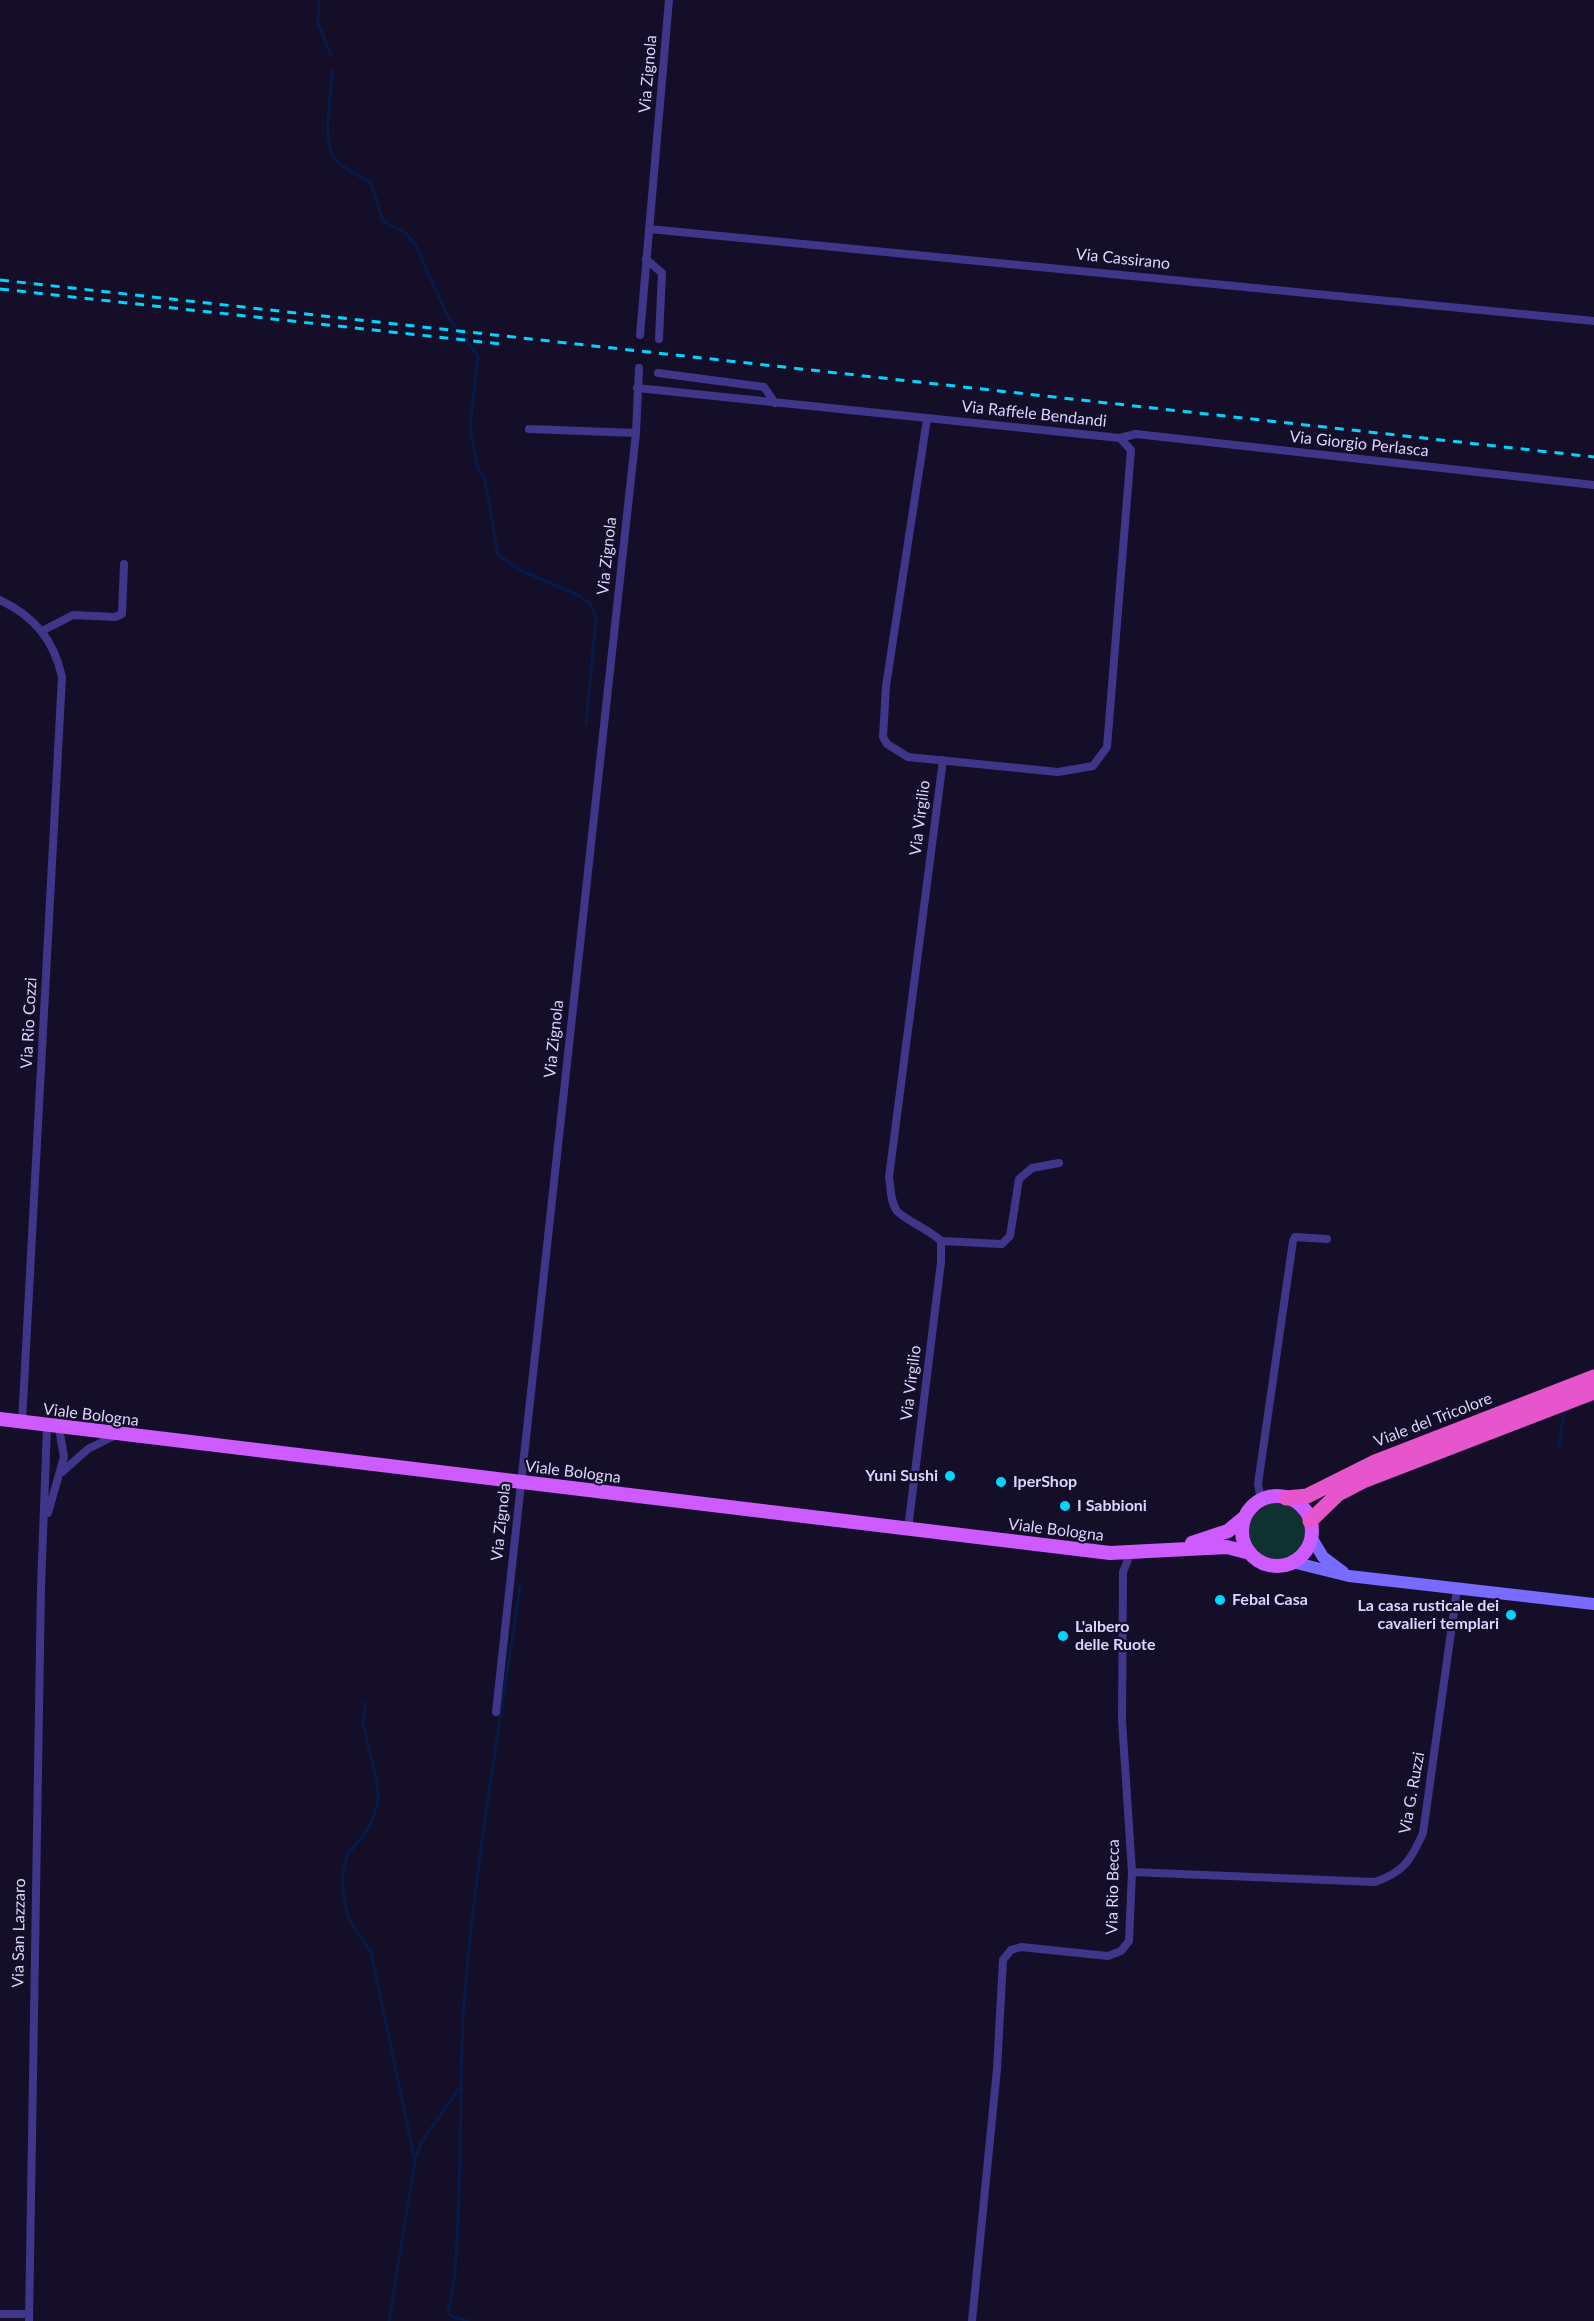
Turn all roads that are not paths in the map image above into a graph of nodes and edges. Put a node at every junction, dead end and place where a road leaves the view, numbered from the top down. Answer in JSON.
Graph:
{"nodes":[{"id":1,"x":669,"y":0,"type":"edge"},
{"id":2,"x":649,"y":229,"type":"junction"},
{"id":3,"x":646,"y":259,"type":"junction"},
{"id":4,"x":1594,"y":321,"type":"edge"},
{"id":5,"x":640,"y":334,"type":"dead end"},
{"id":6,"x":659,"y":339,"type":"dead end"},
{"id":7,"x":639,"y":368,"type":"dead end"},
{"id":8,"x":658,"y":373,"type":"dead end"},
{"id":9,"x":637,"y":388,"type":"junction"},
{"id":10,"x":775,"y":403,"type":"junction"},
{"id":11,"x":927,"y":419,"type":"junction"},
{"id":12,"x":529,"y":429,"type":"dead end"},
{"id":13,"x":636,"y":433,"type":"junction"},
{"id":14,"x":1120,"y":438,"type":"junction"},
{"id":15,"x":1594,"y":485,"type":"edge"},
{"id":16,"x":124,"y":564,"type":"dead end"},
{"id":17,"x":0,"y":600,"type":"edge"},
{"id":18,"x":42,"y":631,"type":"junction"},
{"id":19,"x":943,"y":760,"type":"junction"},
{"id":20,"x":1059,"y":1163,"type":"dead end"},
{"id":21,"x":1327,"y":1239,"type":"dead end"},
{"id":22,"x":941,"y":1241,"type":"junction"},
{"id":23,"x":1594,"y":1377,"type":"edge"},
{"id":24,"x":1594,"y":1392,"type":"edge"},
{"id":25,"x":0,"y":1419,"type":"edge"},
{"id":26,"x":22,"y":1422,"type":"junction"},
{"id":27,"x":53,"y":1427,"type":"junction"},
{"id":28,"x":116,"y":1435,"type":"junction"},
{"id":29,"x":62,"y":1472,"type":"junction"},
{"id":30,"x":520,"y":1483,"type":"junction"},
{"id":31,"x":1286,"y":1498,"type":"junction"},
{"id":32,"x":1261,"y":1500,"type":"junction"},
{"id":33,"x":1245,"y":1517,"type":"junction"},
{"id":34,"x":1310,"y":1521,"type":"junction"},
{"id":35,"x":908,"y":1529,"type":"junction"},
{"id":36,"x":1311,"y":1537,"type":"junction"},
{"id":37,"x":42,"y":1546,"type":"junction"},
{"id":38,"x":1137,"y":1552,"type":"junction"},
{"id":39,"x":1250,"y":1553,"type":"junction"},
{"id":40,"x":1292,"y":1562,"type":"junction"},
{"id":41,"x":1349,"y":1576,"type":"junction"},
{"id":42,"x":1457,"y":1589,"type":"junction"},
{"id":43,"x":1594,"y":1604,"type":"edge"},
{"id":44,"x":496,"y":1713,"type":"dead end"},
{"id":45,"x":1132,"y":1872,"type":"junction"},
{"id":46,"x":0,"y":2314,"type":"edge"},
{"id":47,"x":29,"y":2317,"type":"edge"},
{"id":48,"x":972,"y":2321,"type":"edge"}],
"edges":[{"from":1,"to":2,"type":"street","name":"Via Zignola"},
{"from":2,"to":3,"type":"street","name":"Via Zignola"},
{"from":2,"to":4,"type":"street","name":"Via Cassirano"},
{"from":3,"to":5,"type":"street","name":"Via Zignola"},
{"from":3,"to":6,"type":"street"},
{"from":7,"to":9,"type":"street","name":"Via Zignola"},
{"from":8,"to":10,"type":"street"},
{"from":9,"to":10,"type":"street","name":"Via Raffele Bendandi"},
{"from":9,"to":13,"type":"street","name":"Via Zignola"},
{"from":10,"to":11,"type":"street","name":"Via Raffele Bendandi"},
{"from":11,"to":14,"type":"street","name":"Via Raffele Bendandi"},
{"from":11,"to":19,"type":"street","name":"Via Virgilio"},
{"from":12,"to":13,"type":"street"},
{"from":13,"to":30,"type":"street","name":"Via Zignola"},
{"from":14,"to":15,"type":"street","name":"Via Giorgio Perlasca"},
{"from":14,"to":19,"type":"street","name":"Via Raffele Bendandi"},
{"from":16,"to":18,"type":"street"},
{"from":17,"to":18,"type":"street","name":"Via Rio Cozzi"},
{"from":18,"to":26,"type":"street","name":"Via Rio Cozzi"},
{"from":19,"to":22,"type":"street","name":"Via Virgilio"},
{"from":20,"to":22,"type":"street"},
{"from":21,"to":32,"type":"street"},
{"from":22,"to":35,"type":"street","name":"Via Virgilio"},
{"from":23,"to":31,"type":"highway","name":"Viale del Tricolore"},
{"from":24,"to":34,"type":"highway","name":"Viale del Tricolore"},
{"from":25,"to":26,"type":"main road","name":"Viale Bologna"},
{"from":26,"to":27,"type":"main road","name":"Viale Bologna"},
{"from":27,"to":28,"type":"main road","name":"Viale Bologna"},
{"from":27,"to":29,"type":"street","name":"Via San Lazzaro"},
{"from":27,"to":37,"type":"street","name":"Via San Lazzaro"},
{"from":28,"to":29,"type":"street","name":"Via San Lazzaro"},
{"from":28,"to":30,"type":"main road","name":"Viale Bologna"},
{"from":29,"to":37,"type":"street","name":"Via San Lazzaro"},
{"from":30,"to":35,"type":"main road","name":"Viale Bologna"},
{"from":30,"to":44,"type":"street","name":"Via Zignola"},
{"from":31,"to":32,"type":"main road"},
{"from":31,"to":34,"type":"main road"},
{"from":32,"to":33,"type":"main road"},
{"from":33,"to":38,"type":"main road"},
{"from":33,"to":39,"type":"main road"},
{"from":34,"to":36,"type":"main road"},
{"from":35,"to":38,"type":"main road","name":"Viale Bologna"},
{"from":36,"to":40,"type":"main road"},
{"from":36,"to":41,"type":"main road"},
{"from":37,"to":47,"type":"street","name":"Via San Lazzaro"},
{"from":38,"to":39,"type":"main road"},
{"from":38,"to":45,"type":"street","name":"Via Rio Becca"},
{"from":39,"to":40,"type":"main road"},
{"from":40,"to":41,"type":"main road"},
{"from":41,"to":42,"type":"main road"},
{"from":42,"to":43,"type":"main road"},
{"from":42,"to":45,"type":"street","name":"Via G. Ruzzi"},
{"from":45,"to":48,"type":"street","name":"Via Rio Becca"},
{"from":46,"to":47,"type":"street"}]}
